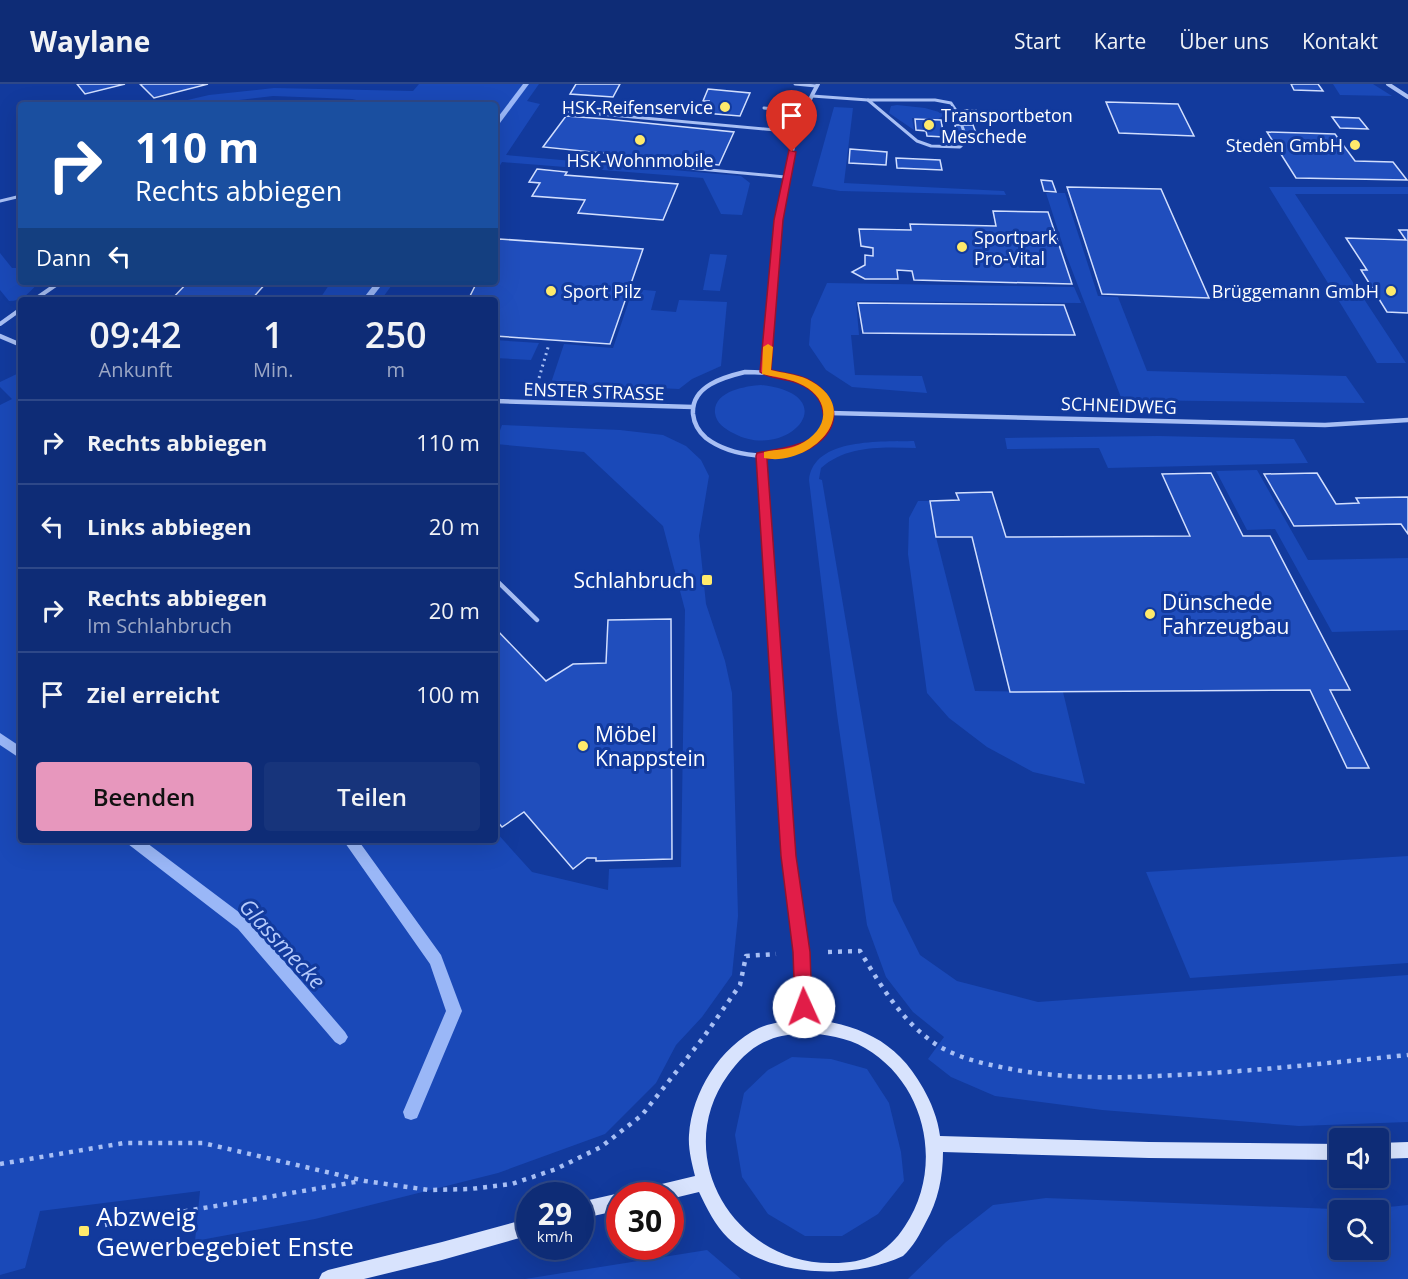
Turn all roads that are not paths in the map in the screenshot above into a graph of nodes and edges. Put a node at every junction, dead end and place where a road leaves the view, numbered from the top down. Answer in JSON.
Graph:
{"nodes":[{"id":1,"x":795,"y":84,"type":"edge"},
{"id":2,"x":1388,"y":84,"type":"edge"},
{"id":3,"x":817,"y":85,"type":"edge"},
{"id":4,"x":812,"y":96,"type":"junction"},
{"id":5,"x":1408,"y":97,"type":"edge"},
{"id":6,"x":868,"y":100,"type":"junction"},
{"id":7,"x":764,"y":108,"type":"dead end"},
{"id":8,"x":567,"y":111,"type":"dead end"},
{"id":9,"x":804,"y":112,"type":"junction"},
{"id":10,"x":797,"y":132,"type":"junction"},
{"id":11,"x":581,"y":158,"type":"dead end"},
{"id":12,"x":785,"y":177,"type":"junction"},
{"id":13,"x":18,"y":197,"type":"edge"},
{"id":14,"x":0,"y":201,"type":"edge"},
{"id":15,"x":56,"y":285,"type":"edge"},
{"id":16,"x":38,"y":297,"type":"edge"},
{"id":17,"x":18,"y":311,"type":"edge"},
{"id":18,"x":0,"y":324,"type":"edge"},
{"id":19,"x":0,"y":336,"type":"edge"},
{"id":20,"x":18,"y":344,"type":"edge"},
{"id":21,"x":766,"y":372,"type":"junction"},
{"id":22,"x":498,"y":401,"type":"edge"},
{"id":23,"x":693,"y":407,"type":"junction"},
{"id":24,"x":829,"y":413,"type":"junction"},
{"id":25,"x":1408,"y":420,"type":"edge"},
{"id":26,"x":761,"y":456,"type":"junction"},
{"id":27,"x":498,"y":582,"type":"edge"},
{"id":28,"x":537,"y":620,"type":"dead end"},
{"id":29,"x":804,"y":1025,"type":"junction"},
{"id":30,"x":935,"y":1144,"type":"junction"},
{"id":31,"x":1408,"y":1150,"type":"edge"},
{"id":32,"x":1389,"y":1151,"type":"edge"},
{"id":33,"x":1329,"y":1152,"type":"edge"},
{"id":34,"x":703,"y":1183,"type":"junction"},
{"id":35,"x":684,"y":1187,"type":"edge"},
{"id":36,"x":516,"y":1230,"type":"edge"},
{"id":37,"x":328,"y":1279,"type":"edge"}],
"edges":[{"from":1,"to":3,"type":"lane"},
{"from":2,"to":5,"type":"street"},
{"from":3,"to":4,"type":"street"},
{"from":4,"to":6,"type":"lane"},
{"from":4,"to":9,"type":"street"},
{"from":6,"to":6,"type":"lane"},
{"from":7,"to":9,"type":"lane"},
{"from":8,"to":10,"type":"lane"},
{"from":9,"to":10,"type":"street"},
{"from":10,"to":12,"type":"street"},
{"from":11,"to":12,"type":"lane"},
{"from":12,"to":21,"type":"street"},
{"from":13,"to":14,"type":"lane"},
{"from":15,"to":16,"type":"lane"},
{"from":17,"to":18,"type":"lane"},
{"from":19,"to":20,"type":"street"},
{"from":21,"to":23,"type":"street"},
{"from":21,"to":24,"type":"street"},
{"from":22,"to":23,"type":"street","name":"ENSTER STRASSE"},
{"from":23,"to":26,"type":"street"},
{"from":24,"to":25,"type":"street","name":"SCHNEIDWEG"},
{"from":24,"to":26,"type":"street"},
{"from":26,"to":29,"type":"street"},
{"from":27,"to":28,"type":"lane"},
{"from":29,"to":30,"type":"main road"},
{"from":29,"to":34,"type":"main road"},
{"from":30,"to":33,"type":"main road"},
{"from":30,"to":34,"type":"main road"},
{"from":31,"to":32,"type":"main road"},
{"from":34,"to":35,"type":"main road"},
{"from":36,"to":37,"type":"main road"}]}
